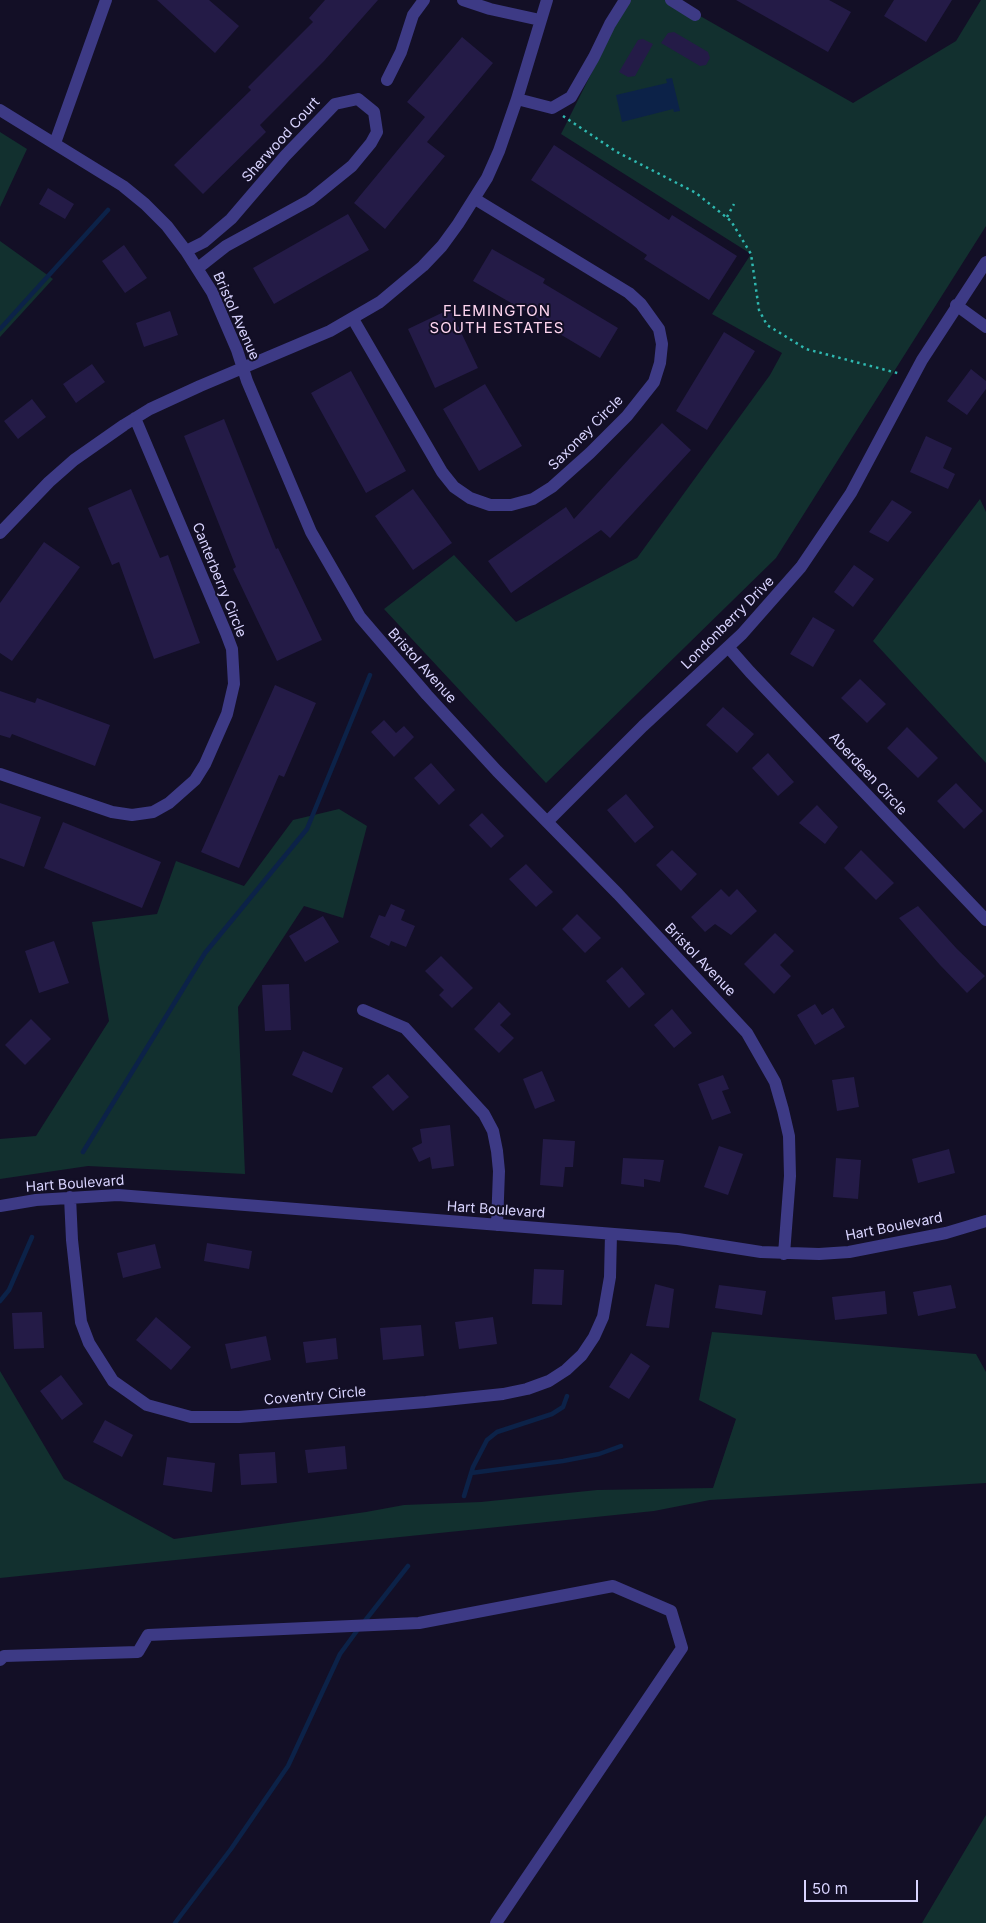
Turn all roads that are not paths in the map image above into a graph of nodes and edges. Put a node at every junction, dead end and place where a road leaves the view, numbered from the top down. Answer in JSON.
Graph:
{"nodes":[{"id":1,"x":106,"y":0,"type":"edge"},
{"id":2,"x":424,"y":0,"type":"edge"},
{"id":3,"x":463,"y":0,"type":"edge"},
{"id":4,"x":548,"y":0,"type":"edge"},
{"id":5,"x":625,"y":0,"type":"edge"},
{"id":6,"x":671,"y":0,"type":"edge"},
{"id":7,"x":695,"y":15,"type":"dead end"},
{"id":8,"x":540,"y":20,"type":"junction"},
{"id":9,"x":387,"y":80,"type":"dead end"},
{"id":10,"x":517,"y":99,"type":"junction"},
{"id":11,"x":0,"y":110,"type":"edge"},
{"id":12,"x":55,"y":143,"type":"junction"},
{"id":13,"x":475,"y":199,"type":"junction"},
{"id":14,"x":186,"y":251,"type":"junction"},
{"id":15,"x":986,"y":262,"type":"edge"},
{"id":16,"x":198,"y":268,"type":"junction"},
{"id":17,"x":956,"y":305,"type":"junction"},
{"id":18,"x":353,"y":319,"type":"junction"},
{"id":19,"x":986,"y":327,"type":"edge"},
{"id":20,"x":243,"y":368,"type":"junction"},
{"id":21,"x":135,"y":418,"type":"junction"},
{"id":22,"x":0,"y":533,"type":"edge"},
{"id":23,"x":728,"y":647,"type":"junction"},
{"id":24,"x":0,"y":774,"type":"edge"},
{"id":25,"x":547,"y":822,"type":"junction"},
{"id":26,"x":986,"y":920,"type":"edge"},
{"id":27,"x":363,"y":1010,"type":"dead end"},
{"id":28,"x":70,"y":1197,"type":"junction"},
{"id":29,"x":0,"y":1206,"type":"edge"},
{"id":30,"x":986,"y":1220,"type":"edge"},
{"id":31,"x":496,"y":1225,"type":"junction"},
{"id":32,"x":611,"y":1234,"type":"junction"},
{"id":33,"x":784,"y":1254,"type":"junction"},
{"id":34,"x":0,"y":1660,"type":"edge"},
{"id":35,"x":496,"y":1923,"type":"edge"}],
"edges":[{"from":1,"to":12,"type":"street"},
{"from":2,"to":9,"type":"street"},
{"from":3,"to":8,"type":"street"},
{"from":4,"to":8,"type":"street"},
{"from":5,"to":10,"type":"street"},
{"from":6,"to":7,"type":"street"},
{"from":8,"to":10,"type":"street"},
{"from":10,"to":13,"type":"street"},
{"from":11,"to":12,"type":"street","name":"Bristol Avenue"},
{"from":12,"to":14,"type":"street","name":"Bristol Avenue"},
{"from":13,"to":18,"type":"street"},
{"from":13,"to":18,"type":"street","name":"Saxoney Circle"},
{"from":14,"to":16,"type":"street","name":"Bristol Avenue"},
{"from":14,"to":16,"type":"street","name":"Sherwood Court"},
{"from":15,"to":17,"type":"street","name":"Londonberry Drive"},
{"from":16,"to":20,"type":"street","name":"Bristol Avenue"},
{"from":17,"to":19,"type":"street"},
{"from":17,"to":23,"type":"street","name":"Londonberry Drive"},
{"from":18,"to":20,"type":"street"},
{"from":20,"to":21,"type":"street"},
{"from":20,"to":25,"type":"street","name":"Bristol Avenue"},
{"from":21,"to":22,"type":"street"},
{"from":21,"to":24,"type":"street","name":"Canterberry Circle"},
{"from":23,"to":25,"type":"street","name":"Londonberry Drive"},
{"from":23,"to":26,"type":"street","name":"Aberdeen Circle"},
{"from":25,"to":33,"type":"street","name":"Bristol Avenue"},
{"from":27,"to":31,"type":"street"},
{"from":28,"to":29,"type":"street","name":"Hart Boulevard"},
{"from":28,"to":31,"type":"street","name":"Hart Boulevard"},
{"from":28,"to":32,"type":"street","name":"Coventry Circle"},
{"from":30,"to":33,"type":"street","name":"Hart Boulevard"},
{"from":31,"to":32,"type":"street","name":"Hart Boulevard"},
{"from":32,"to":33,"type":"street","name":"Hart Boulevard"},
{"from":34,"to":35,"type":"street"}]}
